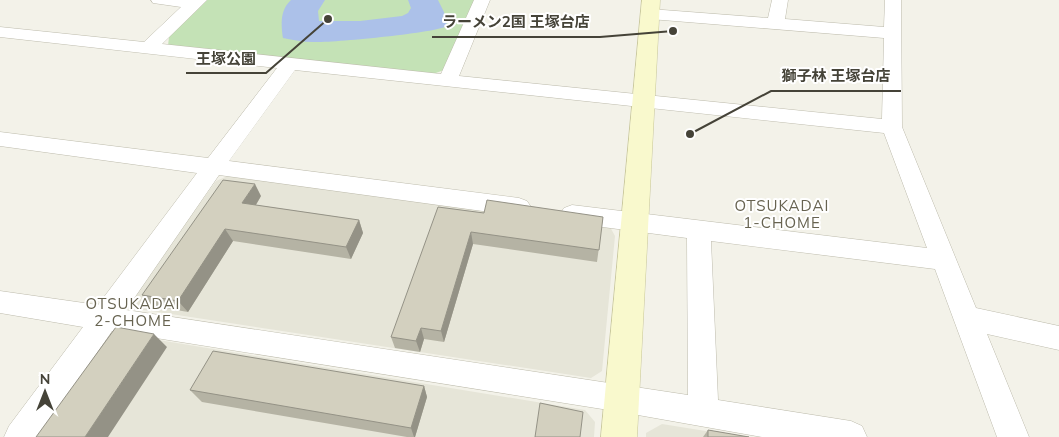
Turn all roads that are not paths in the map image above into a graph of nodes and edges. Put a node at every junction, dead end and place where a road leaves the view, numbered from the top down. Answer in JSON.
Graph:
{"nodes":[{"id":1,"x":159,"y":0,"type":"edge"},
{"id":2,"x":482,"y":0,"type":"edge"},
{"id":3,"x":780,"y":0,"type":"edge"},
{"id":4,"x":893,"y":0,"type":"edge"},
{"id":5,"x":197,"y":2,"type":"edge"},
{"id":6,"x":651,"y":7,"type":"edge"},
{"id":7,"x":776,"y":24,"type":"junction"},
{"id":8,"x":0,"y":32,"type":"edge"},
{"id":9,"x":893,"y":33,"type":"junction"},
{"id":10,"x":148,"y":48,"type":"junction"},
{"id":11,"x":290,"y":64,"type":"junction"},
{"id":12,"x":448,"y":80,"type":"junction"},
{"id":13,"x":644,"y":101,"type":"junction"},
{"id":14,"x":892,"y":127,"type":"junction"},
{"id":15,"x":0,"y":139,"type":"edge"},
{"id":16,"x":213,"y":167,"type":"junction"},
{"id":17,"x":634,"y":222,"type":"junction"},
{"id":18,"x":699,"y":230,"type":"junction"},
{"id":19,"x":945,"y":260,"type":"junction"},
{"id":20,"x":0,"y":302,"type":"edge"},
{"id":21,"x":967,"y":318,"type":"junction"},
{"id":22,"x":104,"y":320,"type":"junction"},
{"id":23,"x":1059,"y":338,"type":"edge"},
{"id":24,"x":621,"y":398,"type":"junction"},
{"id":25,"x":703,"y":412,"type":"junction"},
{"id":26,"x":20,"y":437,"type":"edge"},
{"id":27,"x":619,"y":437,"type":"edge"},
{"id":28,"x":850,"y":437,"type":"edge"},
{"id":29,"x":1013,"y":437,"type":"edge"}],
"edges":[{"from":1,"to":5,"type":"street"},
{"from":2,"to":12,"type":"street"},
{"from":3,"to":7,"type":"street"},
{"from":4,"to":9,"type":"street"},
{"from":5,"to":10,"type":"street"},
{"from":6,"to":7,"type":"street"},
{"from":6,"to":13,"type":"street"},
{"from":7,"to":9,"type":"street"},
{"from":8,"to":10,"type":"street"},
{"from":9,"to":14,"type":"street"},
{"from":10,"to":11,"type":"street"},
{"from":11,"to":12,"type":"street"},
{"from":11,"to":16,"type":"street"},
{"from":12,"to":13,"type":"street"},
{"from":13,"to":14,"type":"street"},
{"from":13,"to":17,"type":"street"},
{"from":14,"to":19,"type":"street"},
{"from":15,"to":16,"type":"street"},
{"from":16,"to":17,"type":"street"},
{"from":16,"to":22,"type":"street"},
{"from":17,"to":18,"type":"street"},
{"from":17,"to":24,"type":"street"},
{"from":18,"to":19,"type":"street"},
{"from":18,"to":25,"type":"street"},
{"from":19,"to":21,"type":"street"},
{"from":20,"to":22,"type":"street"},
{"from":21,"to":23,"type":"street"},
{"from":21,"to":29,"type":"street"},
{"from":22,"to":24,"type":"street"},
{"from":22,"to":26,"type":"street"},
{"from":24,"to":25,"type":"street"},
{"from":24,"to":27,"type":"street"},
{"from":25,"to":28,"type":"street"}]}
